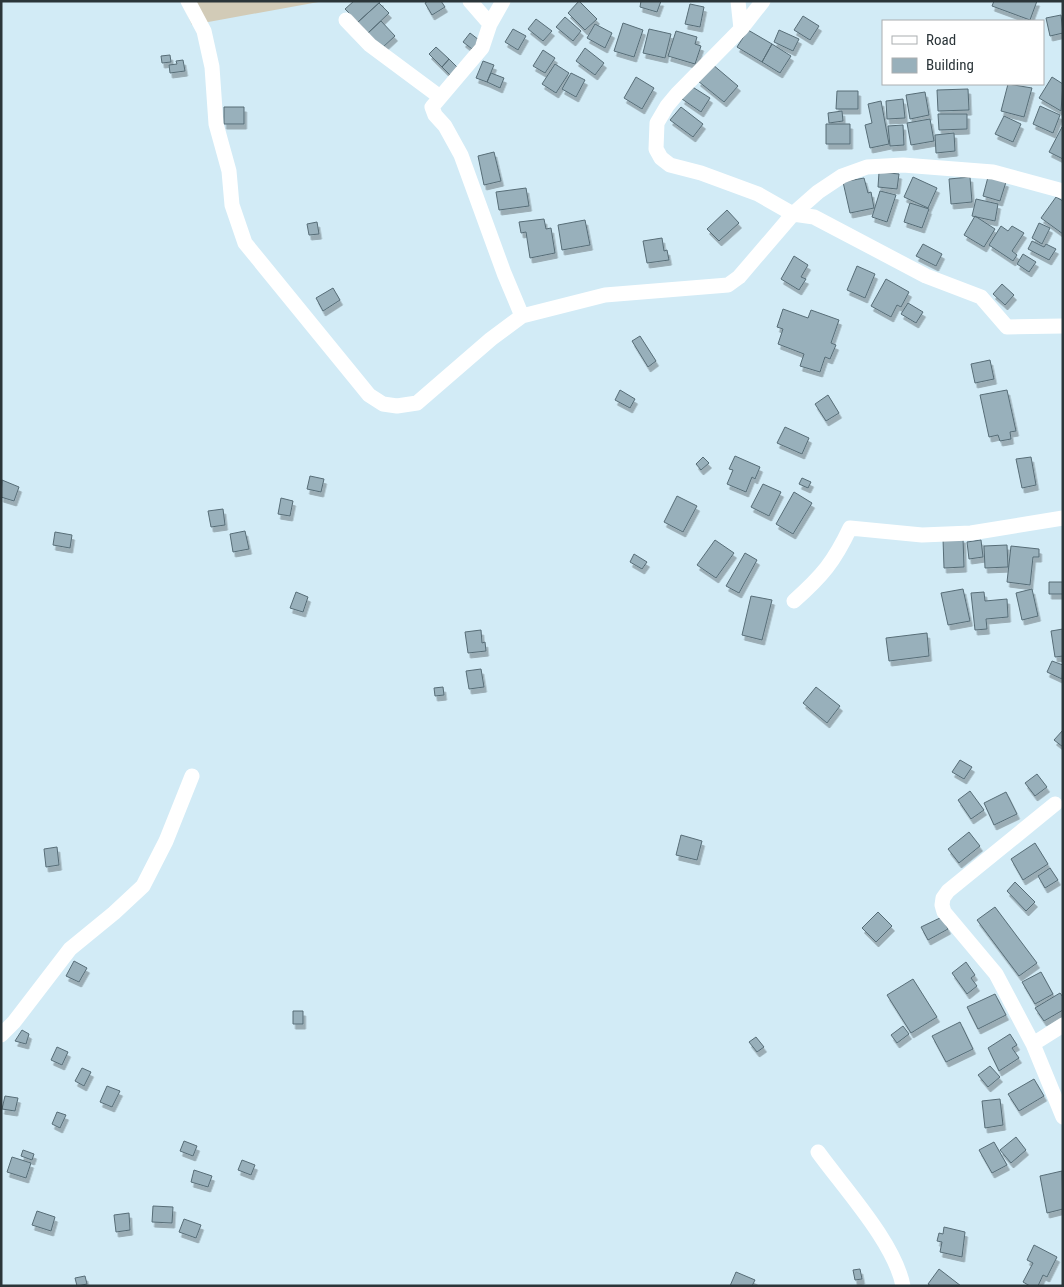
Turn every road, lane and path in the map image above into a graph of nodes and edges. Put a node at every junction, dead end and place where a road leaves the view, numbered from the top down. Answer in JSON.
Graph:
{"nodes":[{"id":1,"x":188,"y":1,"type":"edge"},
{"id":2,"x":470,"y":1,"type":"edge"},
{"id":3,"x":503,"y":1,"type":"edge"},
{"id":4,"x":738,"y":1,"type":"edge"},
{"id":5,"x":763,"y":1,"type":"edge"},
{"id":6,"x":346,"y":20,"type":"dead end"},
{"id":7,"x":490,"y":24,"type":"junction"},
{"id":8,"x":741,"y":29,"type":"junction"},
{"id":9,"x":440,"y":97,"type":"junction"},
{"id":10,"x":1063,"y":191,"type":"edge"},
{"id":11,"x":793,"y":214,"type":"junction"},
{"id":12,"x":522,"y":316,"type":"junction"},
{"id":13,"x":1063,"y":326,"type":"edge"},
{"id":14,"x":1063,"y":518,"type":"edge"},
{"id":15,"x":794,"y":601,"type":"dead end"},
{"id":16,"x":192,"y":776,"type":"dead end"},
{"id":17,"x":1055,"y":804,"type":"dead end"},
{"id":18,"x":1063,"y":1025,"type":"edge"},
{"id":19,"x":1,"y":1035,"type":"edge"},
{"id":20,"x":1033,"y":1044,"type":"junction"},
{"id":21,"x":1063,"y":1116,"type":"edge"},
{"id":22,"x":818,"y":1152,"type":"dead end"},
{"id":23,"x":903,"y":1286,"type":"edge"}],
"edges":[{"from":1,"to":12,"type":"street"},
{"from":2,"to":7,"type":"street"},
{"from":3,"to":7,"type":"street"},
{"from":4,"to":8,"type":"street"},
{"from":5,"to":8,"type":"street"},
{"from":6,"to":9,"type":"street"},
{"from":7,"to":9,"type":"street"},
{"from":8,"to":11,"type":"street"},
{"from":9,"to":12,"type":"street"},
{"from":10,"to":11,"type":"street"},
{"from":11,"to":12,"type":"street"},
{"from":11,"to":13,"type":"street"},
{"from":14,"to":15,"type":"street"},
{"from":16,"to":19,"type":"street"},
{"from":17,"to":20,"type":"street"},
{"from":18,"to":20,"type":"street"},
{"from":20,"to":21,"type":"street"},
{"from":22,"to":23,"type":"street"}]}
